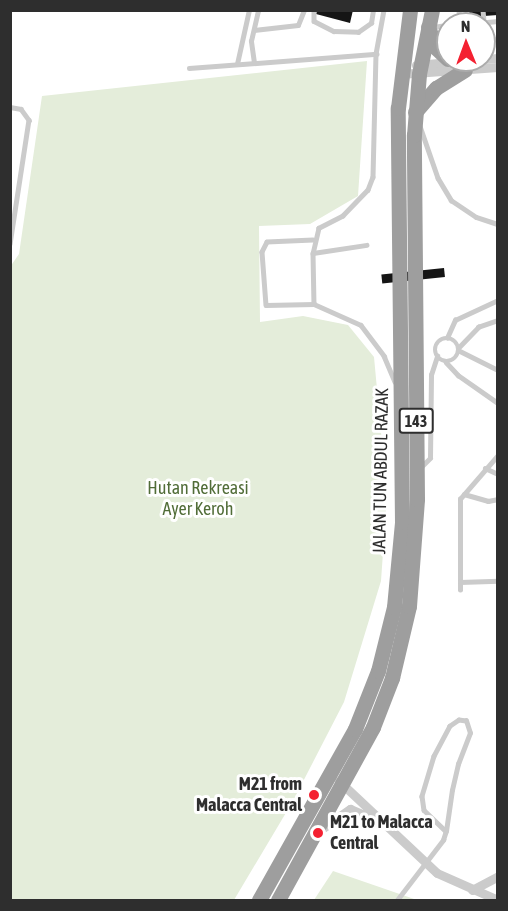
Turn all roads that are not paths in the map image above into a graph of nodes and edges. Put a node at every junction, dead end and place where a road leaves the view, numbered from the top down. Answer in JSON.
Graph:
{"nodes":[{"id":1,"x":249,"y":10,"type":"edge"},
{"id":2,"x":258,"y":10,"type":"edge"},
{"id":3,"x":304,"y":10,"type":"edge"},
{"id":4,"x":314,"y":10,"type":"edge"},
{"id":5,"x":373,"y":10,"type":"edge"},
{"id":6,"x":384,"y":10,"type":"edge"},
{"id":7,"x":410,"y":10,"type":"edge"},
{"id":8,"x":432,"y":10,"type":"edge"},
{"id":9,"x":436,"y":26,"type":"edge"},
{"id":10,"x":428,"y":27,"type":"junction"},
{"id":11,"x":254,"y":30,"type":"junction"},
{"id":12,"x":436,"y":48,"type":"edge"},
{"id":13,"x":376,"y":54,"type":"junction"},
{"id":14,"x":254,"y":63,"type":"junction"},
{"id":15,"x":237,"y":64,"type":"junction"},
{"id":16,"x":436,"y":66,"type":"edge"},
{"id":17,"x":436,"y":66,"type":"edge"},
{"id":18,"x":189,"y":68,"type":"dead end"},
{"id":19,"x":420,"y":69,"type":"junction"},
{"id":20,"x":400,"y":70,"type":"junction"},
{"id":21,"x":450,"y":72,"type":"edge"},
{"id":22,"x":10,"y":107,"type":"edge"},
{"id":23,"x":415,"y":112,"type":"junction"},
{"id":24,"x":498,"y":224,"type":"edge"},
{"id":25,"x":313,"y":240,"type":"junction"},
{"id":26,"x":10,"y":244,"type":"edge"},
{"id":27,"x":366,"y":245,"type":"dead end"},
{"id":28,"x":313,"y":253,"type":"junction"},
{"id":29,"x":498,"y":300,"type":"edge"},
{"id":30,"x":314,"y":304,"type":"junction"},
{"id":31,"x":498,"y":320,"type":"edge"},
{"id":32,"x":447,"y":338,"type":"junction"},
{"id":33,"x":459,"y":349,"type":"junction"},
{"id":34,"x":437,"y":356,"type":"junction"},
{"id":35,"x":446,"y":362,"type":"junction"},
{"id":36,"x":498,"y":370,"type":"edge"},
{"id":37,"x":401,"y":401,"type":"junction"},
{"id":38,"x":498,"y":403,"type":"edge"},
{"id":39,"x":498,"y":454,"type":"edge"},
{"id":40,"x":485,"y":468,"type":"junction"},
{"id":41,"x":417,"y":472,"type":"junction"},
{"id":42,"x":498,"y":474,"type":"edge"},
{"id":43,"x":464,"y":494,"type":"junction"},
{"id":44,"x":498,"y":499,"type":"edge"},
{"id":45,"x":498,"y":581,"type":"edge"},
{"id":46,"x":460,"y":582,"type":"junction"},
{"id":47,"x":460,"y":590,"type":"dead end"},
{"id":48,"x":330,"y":776,"type":"junction"},
{"id":49,"x":344,"y":784,"type":"junction"},
{"id":50,"x":379,"y":820,"type":"junction"},
{"id":51,"x":318,"y":831,"type":"junction"},
{"id":52,"x":446,"y":831,"type":"junction"},
{"id":53,"x":426,"y":863,"type":"junction"},
{"id":54,"x":498,"y":876,"type":"edge"},
{"id":55,"x":472,"y":890,"type":"junction"},
{"id":56,"x":259,"y":900,"type":"edge"},
{"id":57,"x":278,"y":900,"type":"edge"},
{"id":58,"x":398,"y":900,"type":"edge"},
{"id":59,"x":494,"y":900,"type":"edge"}],
"edges":[{"from":1,"to":15,"type":"lane"},
{"from":2,"to":11,"type":"lane"},
{"from":3,"to":11,"type":"lane"},
{"from":4,"to":5,"type":"lane"},
{"from":6,"to":13,"type":"lane"},
{"from":7,"to":20,"type":"highway","name":"JALAN TUN ABDUL RAZAK","number":"143"},
{"from":8,"to":10,"type":"highway","name":"JALAN TUN ABDUL RAZAK","number":"143"},
{"from":9,"to":10,"type":"lane"},
{"from":10,"to":12,"type":"highway"},
{"from":10,"to":19,"type":"highway","name":"JALAN TUN ABDUL RAZAK","number":"143"},
{"from":11,"to":14,"type":"lane"},
{"from":13,"to":14,"type":"lane"},
{"from":13,"to":25,"type":"lane"},
{"from":14,"to":15,"type":"lane"},
{"from":15,"to":18,"type":"lane"},
{"from":16,"to":19,"type":"street"},
{"from":17,"to":19,"type":"street"},
{"from":19,"to":20,"type":"street"},
{"from":19,"to":23,"type":"highway","name":"JALAN TUN ABDUL RAZAK","number":"143"},
{"from":20,"to":37,"type":"highway","name":"JALAN TUN ABDUL RAZAK","number":"143"},
{"from":21,"to":23,"type":"highway"},
{"from":22,"to":26,"type":"lane"},
{"from":23,"to":24,"type":"lane"},
{"from":23,"to":41,"type":"highway","name":"JALAN TUN ABDUL RAZAK","number":"143"},
{"from":25,"to":28,"type":"lane"},
{"from":25,"to":30,"type":"lane"},
{"from":27,"to":28,"type":"lane"},
{"from":28,"to":30,"type":"lane"},
{"from":29,"to":32,"type":"lane"},
{"from":30,"to":37,"type":"lane"},
{"from":31,"to":33,"type":"lane"},
{"from":32,"to":33,"type":"lane"},
{"from":32,"to":34,"type":"lane"},
{"from":33,"to":35,"type":"lane"},
{"from":33,"to":36,"type":"lane"},
{"from":34,"to":35,"type":"lane"},
{"from":34,"to":41,"type":"lane"},
{"from":35,"to":38,"type":"lane"},
{"from":37,"to":48,"type":"highway","name":"JALAN TUN ABDUL RAZAK","number":"143"},
{"from":39,"to":40,"type":"lane"},
{"from":40,"to":42,"type":"lane"},
{"from":40,"to":43,"type":"lane"},
{"from":41,"to":49,"type":"highway","name":"JALAN TUN ABDUL RAZAK","number":"143"},
{"from":43,"to":44,"type":"lane"},
{"from":43,"to":46,"type":"lane"},
{"from":45,"to":46,"type":"lane"},
{"from":46,"to":47,"type":"lane"},
{"from":48,"to":49,"type":"street"},
{"from":48,"to":56,"type":"highway","name":"JALAN TUN ABDUL RAZAK","number":"143"},
{"from":49,"to":50,"type":"street"},
{"from":49,"to":51,"type":"highway","name":"JALAN TUN ABDUL RAZAK","number":"143"},
{"from":50,"to":51,"type":"street"},
{"from":50,"to":53,"type":"street"},
{"from":51,"to":57,"type":"highway","name":"JALAN TUN ABDUL RAZAK","number":"143"},
{"from":52,"to":52,"type":"lane"},
{"from":52,"to":53,"type":"lane"},
{"from":53,"to":55,"type":"street"},
{"from":53,"to":58,"type":"lane"},
{"from":54,"to":55,"type":"street"},
{"from":55,"to":59,"type":"street"}]}
